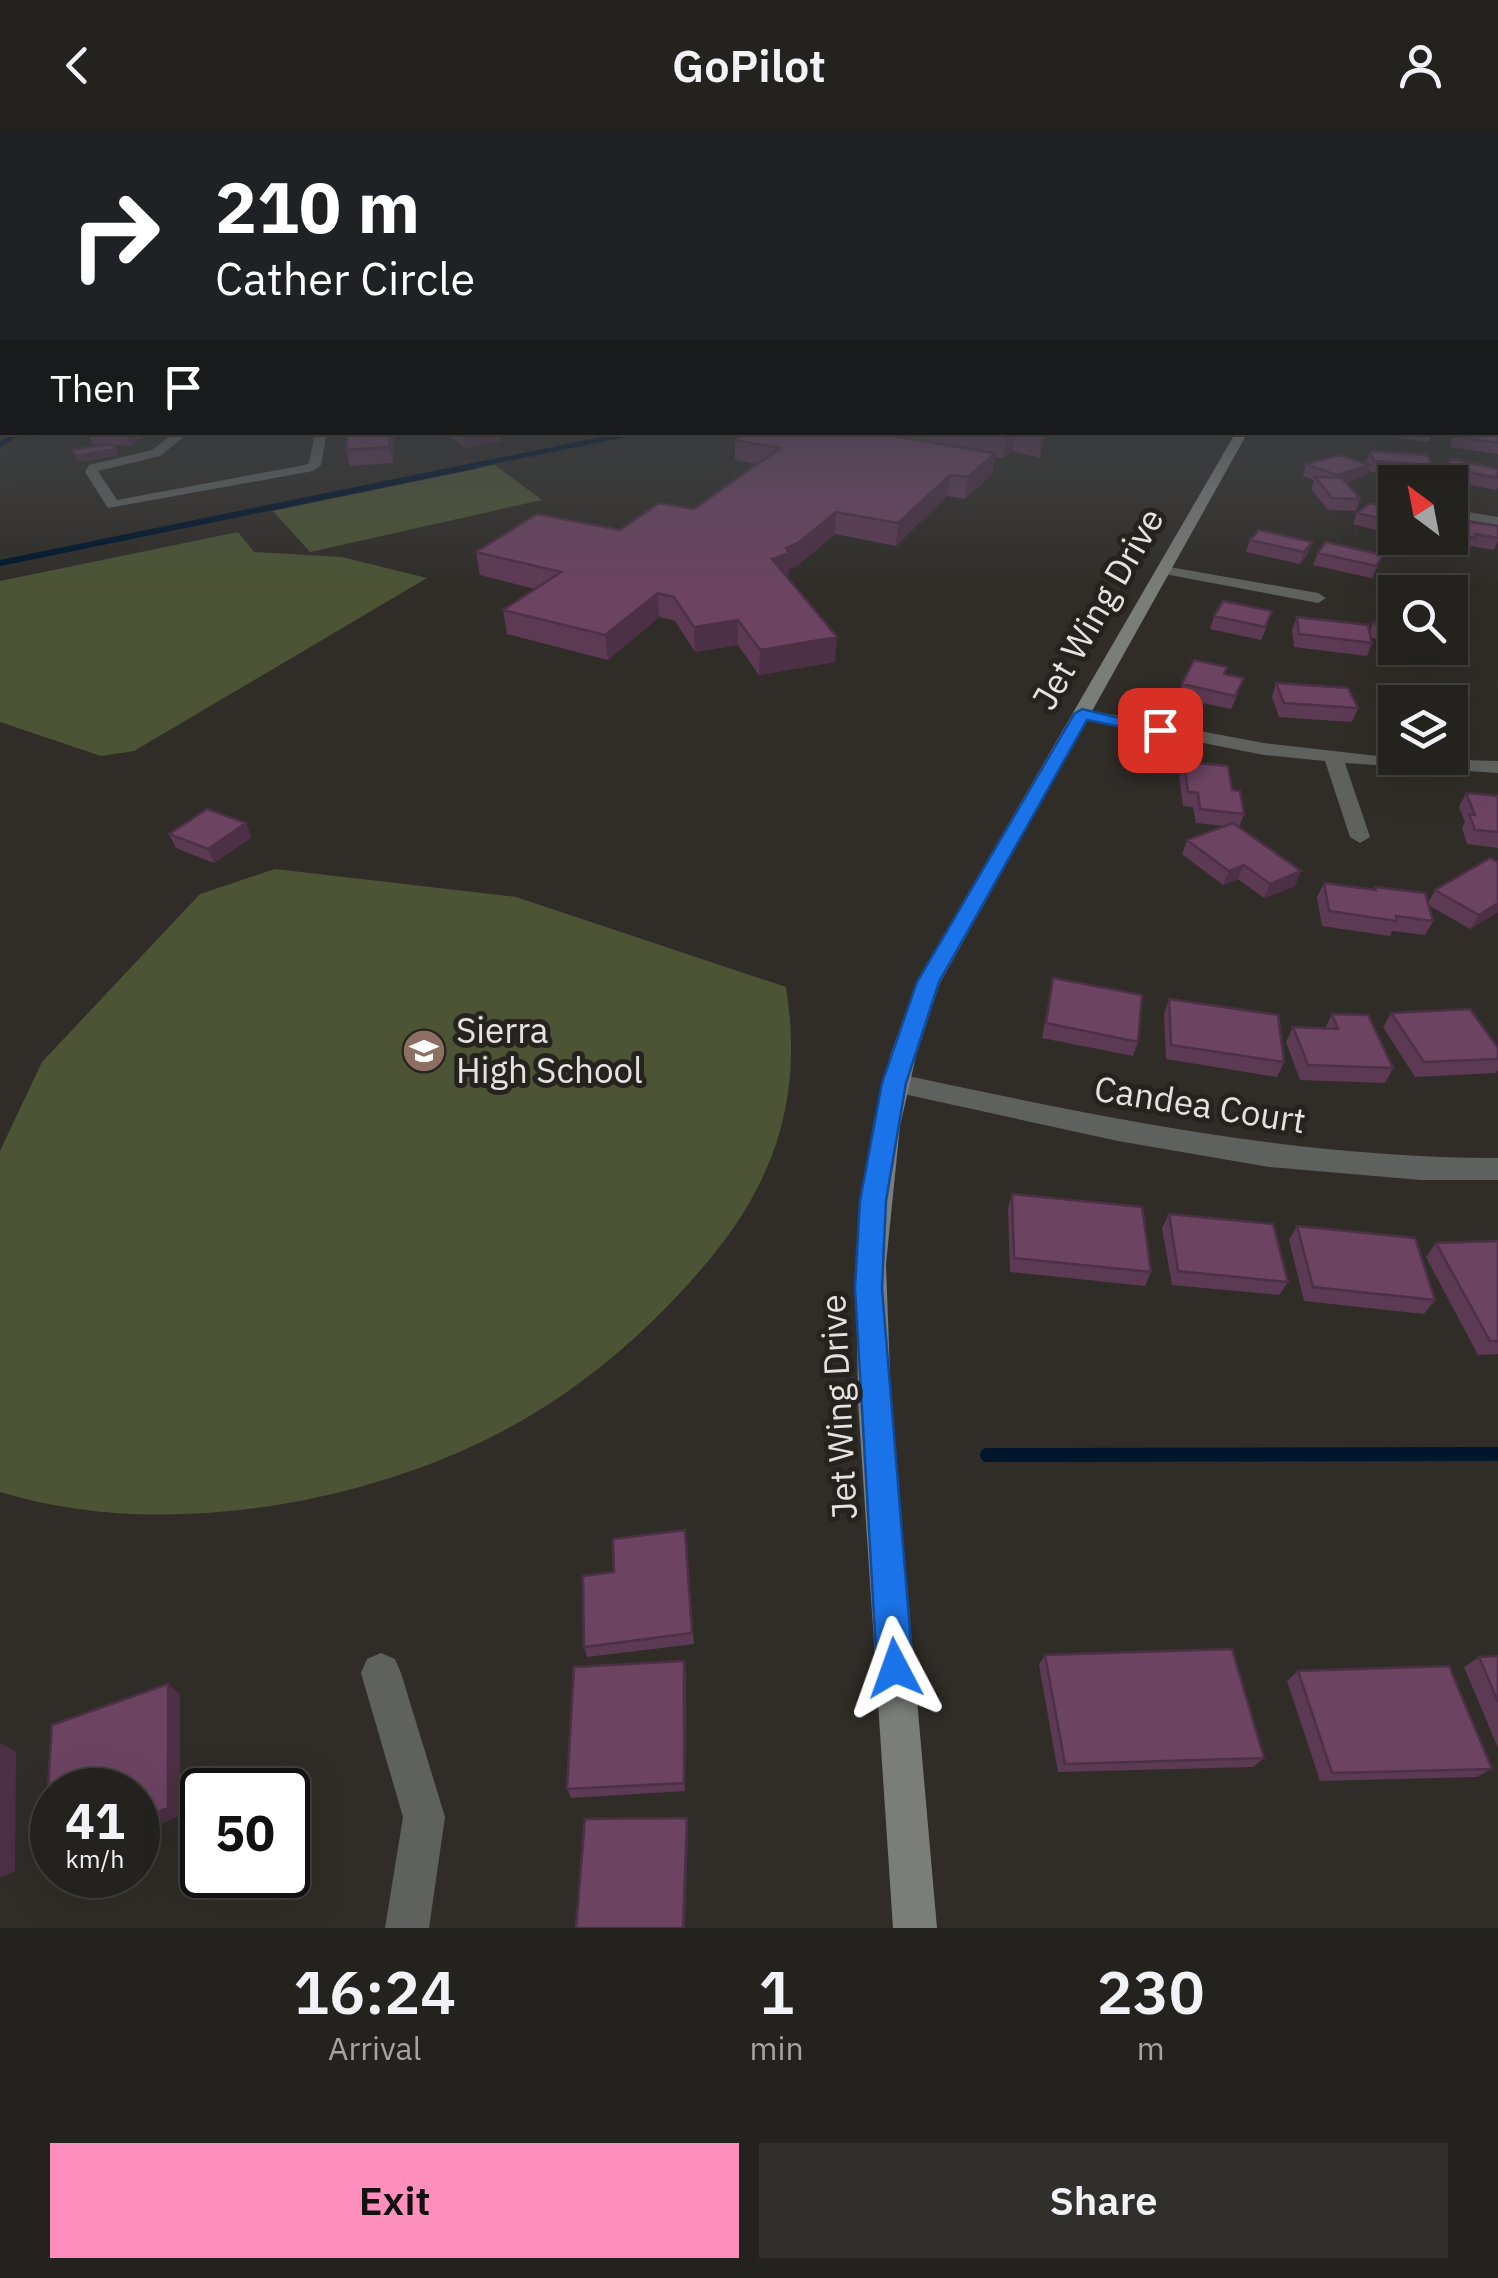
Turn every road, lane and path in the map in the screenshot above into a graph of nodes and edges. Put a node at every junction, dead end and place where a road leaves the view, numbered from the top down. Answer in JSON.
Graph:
{"nodes":[{"id":1,"x":180,"y":435,"type":"edge"},
{"id":2,"x":320,"y":435,"type":"edge"},
{"id":3,"x":1240,"y":435,"type":"edge"},
{"id":4,"x":1468,"y":516,"type":"edge"},
{"id":5,"x":1498,"y":521,"type":"edge"},
{"id":6,"x":1164,"y":570,"type":"junction"},
{"id":7,"x":1318,"y":598,"type":"dead end"},
{"id":8,"x":1082,"y":714,"type":"junction"},
{"id":9,"x":1334,"y":758,"type":"junction"},
{"id":10,"x":1498,"y":767,"type":"edge"},
{"id":11,"x":1360,"y":838,"type":"dead end"},
{"id":12,"x":894,"y":1083,"type":"junction"},
{"id":13,"x":1498,"y":1169,"type":"edge"},
{"id":14,"x":381,"y":1673,"type":"dead end"},
{"id":15,"x":407,"y":1928,"type":"edge"},
{"id":16,"x":915,"y":1928,"type":"edge"}],
"edges":[{"from":1,"to":2,"type":"street"},
{"from":3,"to":6,"type":"main road","name":"Jet Wing Drive"},
{"from":4,"to":5,"type":"street"},
{"from":6,"to":7,"type":"street"},
{"from":6,"to":8,"type":"main road","name":"Jet Wing Drive"},
{"from":8,"to":9,"type":"street"},
{"from":8,"to":12,"type":"main road","name":"Jet Wing Drive"},
{"from":9,"to":10,"type":"street"},
{"from":9,"to":11,"type":"street"},
{"from":12,"to":13,"type":"street","name":"Candea Court"},
{"from":12,"to":16,"type":"main road","name":"Jet Wing Drive"},
{"from":14,"to":15,"type":"street"}]}
